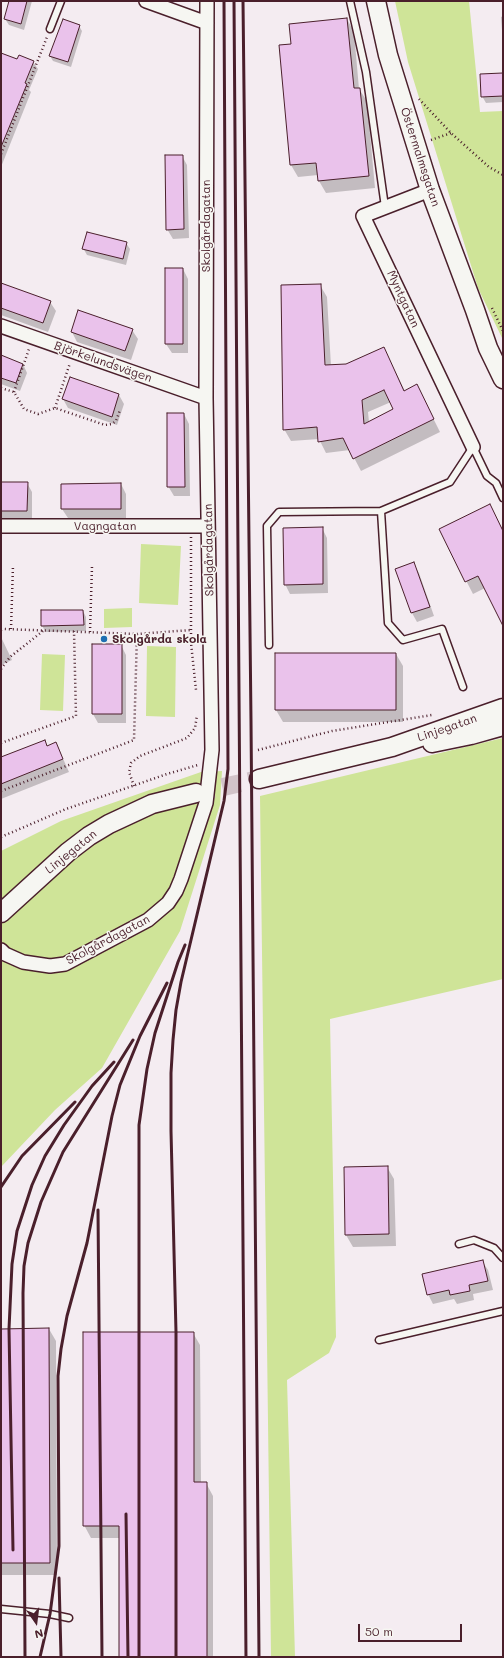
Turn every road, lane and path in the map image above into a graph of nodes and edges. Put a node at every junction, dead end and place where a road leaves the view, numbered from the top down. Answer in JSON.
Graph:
{"nodes":[{"id":1,"x":61,"y":1,"type":"edge"},
{"id":2,"x":146,"y":1,"type":"edge"},
{"id":3,"x":207,"y":1,"type":"edge"},
{"id":4,"x":350,"y":1,"type":"edge"},
{"id":5,"x":376,"y":1,"type":"edge"},
{"id":6,"x":207,"y":23,"type":"junction"},
{"id":7,"x":50,"y":30,"type":"joint"},
{"id":8,"x":417,"y":98,"type":"dead end"},
{"id":9,"x":451,"y":133,"type":"junction"},
{"id":10,"x":415,"y":146,"type":"junction"},
{"id":11,"x":1,"y":154,"type":"edge"},
{"id":12,"x":503,"y":175,"type":"edge"},
{"id":13,"x":430,"y":190,"type":"junction"},
{"id":14,"x":385,"y":207,"type":"junction"},
{"id":15,"x":475,"y":310,"type":"junction"},
{"id":16,"x":1,"y":326,"type":"edge"},
{"id":17,"x":33,"y":338,"type":"junction"},
{"id":18,"x":74,"y":352,"type":"junction"},
{"id":19,"x":503,"y":354,"type":"edge"},
{"id":20,"x":503,"y":379,"type":"edge"},
{"id":21,"x":1,"y":388,"type":"edge"},
{"id":22,"x":14,"y":392,"type":"junction"},
{"id":23,"x":206,"y":398,"type":"junction"},
{"id":24,"x":55,"y":408,"type":"junction"},
{"id":25,"x":120,"y":410,"type":"dead end"},
{"id":26,"x":473,"y":447,"type":"junction"},
{"id":27,"x":503,"y":498,"type":"edge"},
{"id":28,"x":381,"y":510,"type":"junction"},
{"id":29,"x":1,"y":526,"type":"edge"},
{"id":30,"x":191,"y":526,"type":"junction"},
{"id":31,"x":208,"y":526,"type":"junction"},
{"id":32,"x":13,"y":564,"type":"dead end"},
{"id":33,"x":92,"y":566,"type":"dead end"},
{"id":34,"x":11,"y":629,"type":"junction"},
{"id":35,"x":1,"y":630,"type":"edge"},
{"id":36,"x":44,"y":630,"type":"junction"},
{"id":37,"x":191,"y":630,"type":"junction"},
{"id":38,"x":74,"y":631,"type":"junction"},
{"id":39,"x":90,"y":632,"type":"junction"},
{"id":40,"x":137,"y":634,"type":"junction"},
{"id":41,"x":269,"y":645,"type":"dead end"},
{"id":42,"x":1,"y":669,"type":"edge"},
{"id":43,"x":463,"y":687,"type":"dead end"},
{"id":44,"x":197,"y":697,"type":"dead end"},
{"id":45,"x":503,"y":708,"type":"edge"},
{"id":46,"x":197,"y":713,"type":"dead end"},
{"id":47,"x":435,"y":714,"type":"dead end"},
{"id":48,"x":503,"y":726,"type":"edge"},
{"id":49,"x":1,"y":743,"type":"edge"},
{"id":50,"x":392,"y":747,"type":"junction"},
{"id":51,"x":258,"y":750,"type":"dead end"},
{"id":52,"x":202,"y":764,"type":"dead end"},
{"id":53,"x":259,"y":779,"type":"tunnel mouth"},
{"id":54,"x":134,"y":786,"type":"junction"},
{"id":55,"x":1,"y":791,"type":"edge"},
{"id":56,"x":196,"y":793,"type":"tunnel mouth"},
{"id":57,"x":1,"y":837,"type":"edge"},
{"id":58,"x":1,"y":913,"type":"edge"},
{"id":59,"x":1,"y":950,"type":"edge"},
{"id":60,"x":459,"y":1244,"type":"dead end"},
{"id":61,"x":503,"y":1258,"type":"edge"},
{"id":62,"x":503,"y":1311,"type":"edge"},
{"id":63,"x":379,"y":1340,"type":"dead end"},
{"id":64,"x":1,"y":1609,"type":"edge"},
{"id":65,"x":69,"y":1618,"type":"dead end"}],
"edges":[{"from":1,"to":7,"type":"lane"},
{"from":2,"to":6,"type":"street"},
{"from":3,"to":6,"type":"street","name":"Skolgårdagatan"},
{"from":4,"to":14,"type":"lane"},
{"from":5,"to":10,"type":"street","name":"Östermalmsgatan"},
{"from":6,"to":23,"type":"street","name":"Skolgårdagatan"},
{"from":7,"to":11,"type":"path"},
{"from":8,"to":9,"type":"path"},
{"from":9,"to":10,"type":"path"},
{"from":9,"to":12,"type":"path"},
{"from":10,"to":13,"type":"street","name":"Östermalmsgatan"},
{"from":13,"to":14,"type":"street","name":"Myntgatan"},
{"from":13,"to":15,"type":"street","name":"Östermalmsgatan"},
{"from":14,"to":26,"type":"street","name":"Myntgatan"},
{"from":15,"to":19,"type":"street","name":"Östermalmsgatan"},
{"from":15,"to":20,"type":"street","name":"Östermalmsgatan"},
{"from":16,"to":17,"type":"street","name":"Björkelundsvägen"},
{"from":17,"to":18,"type":"street","name":"Björkelundsvägen"},
{"from":17,"to":22,"type":"path"},
{"from":18,"to":23,"type":"street","name":"Björkelundsvägen"},
{"from":18,"to":24,"type":"path"},
{"from":21,"to":22,"type":"path"},
{"from":22,"to":24,"type":"path"},
{"from":23,"to":31,"type":"street","name":"Skolgårdagatan"},
{"from":24,"to":25,"type":"path"},
{"from":26,"to":27,"type":"lane"},
{"from":26,"to":28,"type":"lane"},
{"from":28,"to":41,"type":"lane"},
{"from":28,"to":43,"type":"lane"},
{"from":29,"to":30,"type":"street","name":"Vagngatan"},
{"from":30,"to":31,"type":"street","name":"Vagngatan"},
{"from":30,"to":37,"type":"path"},
{"from":31,"to":59,"type":"street","name":"Skolgårdagatan"},
{"from":32,"to":34,"type":"path"},
{"from":33,"to":39,"type":"path"},
{"from":34,"to":35,"type":"path"},
{"from":34,"to":36,"type":"path"},
{"from":36,"to":38,"type":"path"},
{"from":36,"to":42,"type":"path"},
{"from":37,"to":40,"type":"path"},
{"from":37,"to":44,"type":"path"},
{"from":38,"to":39,"type":"path"},
{"from":38,"to":49,"type":"path"},
{"from":39,"to":40,"type":"path"},
{"from":40,"to":55,"type":"path"},
{"from":45,"to":50,"type":"street","name":"Linjegatan"},
{"from":46,"to":54,"type":"path"},
{"from":47,"to":51,"type":"path"},
{"from":48,"to":50,"type":"street","name":"Linjegatan"},
{"from":50,"to":53,"type":"street","name":"Linjegatan"},
{"from":52,"to":54,"type":"path"},
{"from":54,"to":57,"type":"path"},
{"from":56,"to":58,"type":"street","name":"Linjegatan"},
{"from":60,"to":61,"type":"lane"},
{"from":62,"to":63,"type":"lane"},
{"from":64,"to":65,"type":"lane"}]}
